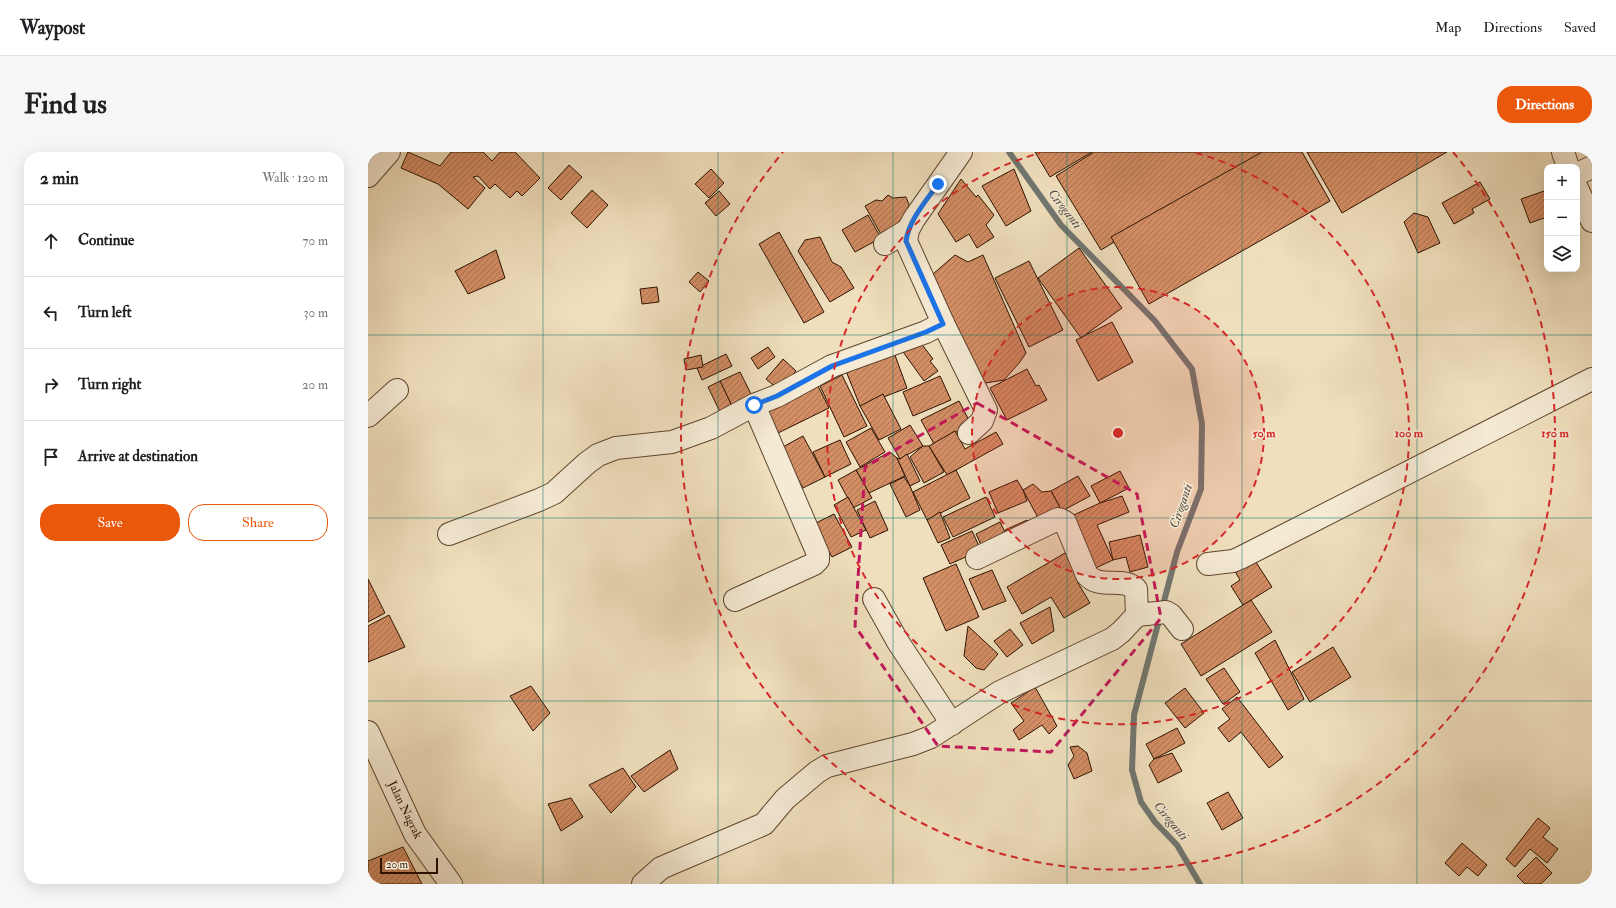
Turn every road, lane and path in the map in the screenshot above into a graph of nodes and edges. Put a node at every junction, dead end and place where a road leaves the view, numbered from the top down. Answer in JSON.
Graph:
{"nodes":[{"id":1,"x":389,"y":152,"type":"edge"},
{"id":2,"x":961,"y":152,"type":"edge"},
{"id":3,"x":1563,"y":152,"type":"edge"},
{"id":4,"x":1567,"y":164,"type":"edge"},
{"id":5,"x":1592,"y":167,"type":"edge"},
{"id":6,"x":1580,"y":173,"type":"edge"},
{"id":7,"x":368,"y":176,"type":"edge"},
{"id":8,"x":1580,"y":195,"type":"edge"},
{"id":9,"x":1592,"y":221,"type":"edge"},
{"id":10,"x":908,"y":230,"type":"junction"},
{"id":11,"x":885,"y":244,"type":"dead end"},
{"id":12,"x":943,"y":324,"type":"junction"},
{"id":13,"x":1592,"y":379,"type":"edge"},
{"id":14,"x":397,"y":390,"type":"dead end"},
{"id":15,"x":754,"y":405,"type":"junction"},
{"id":16,"x":368,"y":416,"type":"edge"},
{"id":17,"x":969,"y":433,"type":"dead end"},
{"id":18,"x":449,"y":534,"type":"dead end"},
{"id":19,"x":977,"y":558,"type":"dead end"},
{"id":20,"x":1208,"y":564,"type":"dead end"},
{"id":21,"x":874,"y":599,"type":"dead end"},
{"id":22,"x":735,"y":600,"type":"dead end"},
{"id":23,"x":1151,"y":614,"type":"junction"},
{"id":24,"x":1182,"y":629,"type":"dead end"},
{"id":25,"x":952,"y":724,"type":"junction"},
{"id":26,"x":368,"y":732,"type":"edge"},
{"id":27,"x":451,"y":884,"type":"edge"},
{"id":28,"x":643,"y":884,"type":"edge"}],
"edges":[{"from":1,"to":7,"type":"street"},
{"from":2,"to":10,"type":"street"},
{"from":3,"to":4,"type":"street"},
{"from":5,"to":6,"type":"street"},
{"from":8,"to":9,"type":"street"},
{"from":10,"to":11,"type":"street"},
{"from":10,"to":12,"type":"street"},
{"from":12,"to":15,"type":"street"},
{"from":12,"to":17,"type":"street"},
{"from":13,"to":20,"type":"street"},
{"from":14,"to":16,"type":"street"},
{"from":15,"to":18,"type":"street"},
{"from":15,"to":22,"type":"street"},
{"from":19,"to":23,"type":"street"},
{"from":21,"to":25,"type":"street"},
{"from":23,"to":24,"type":"street"},
{"from":23,"to":25,"type":"street"},
{"from":25,"to":28,"type":"street"},
{"from":26,"to":27,"type":"street","name":"Jalan Nagrak"}]}
